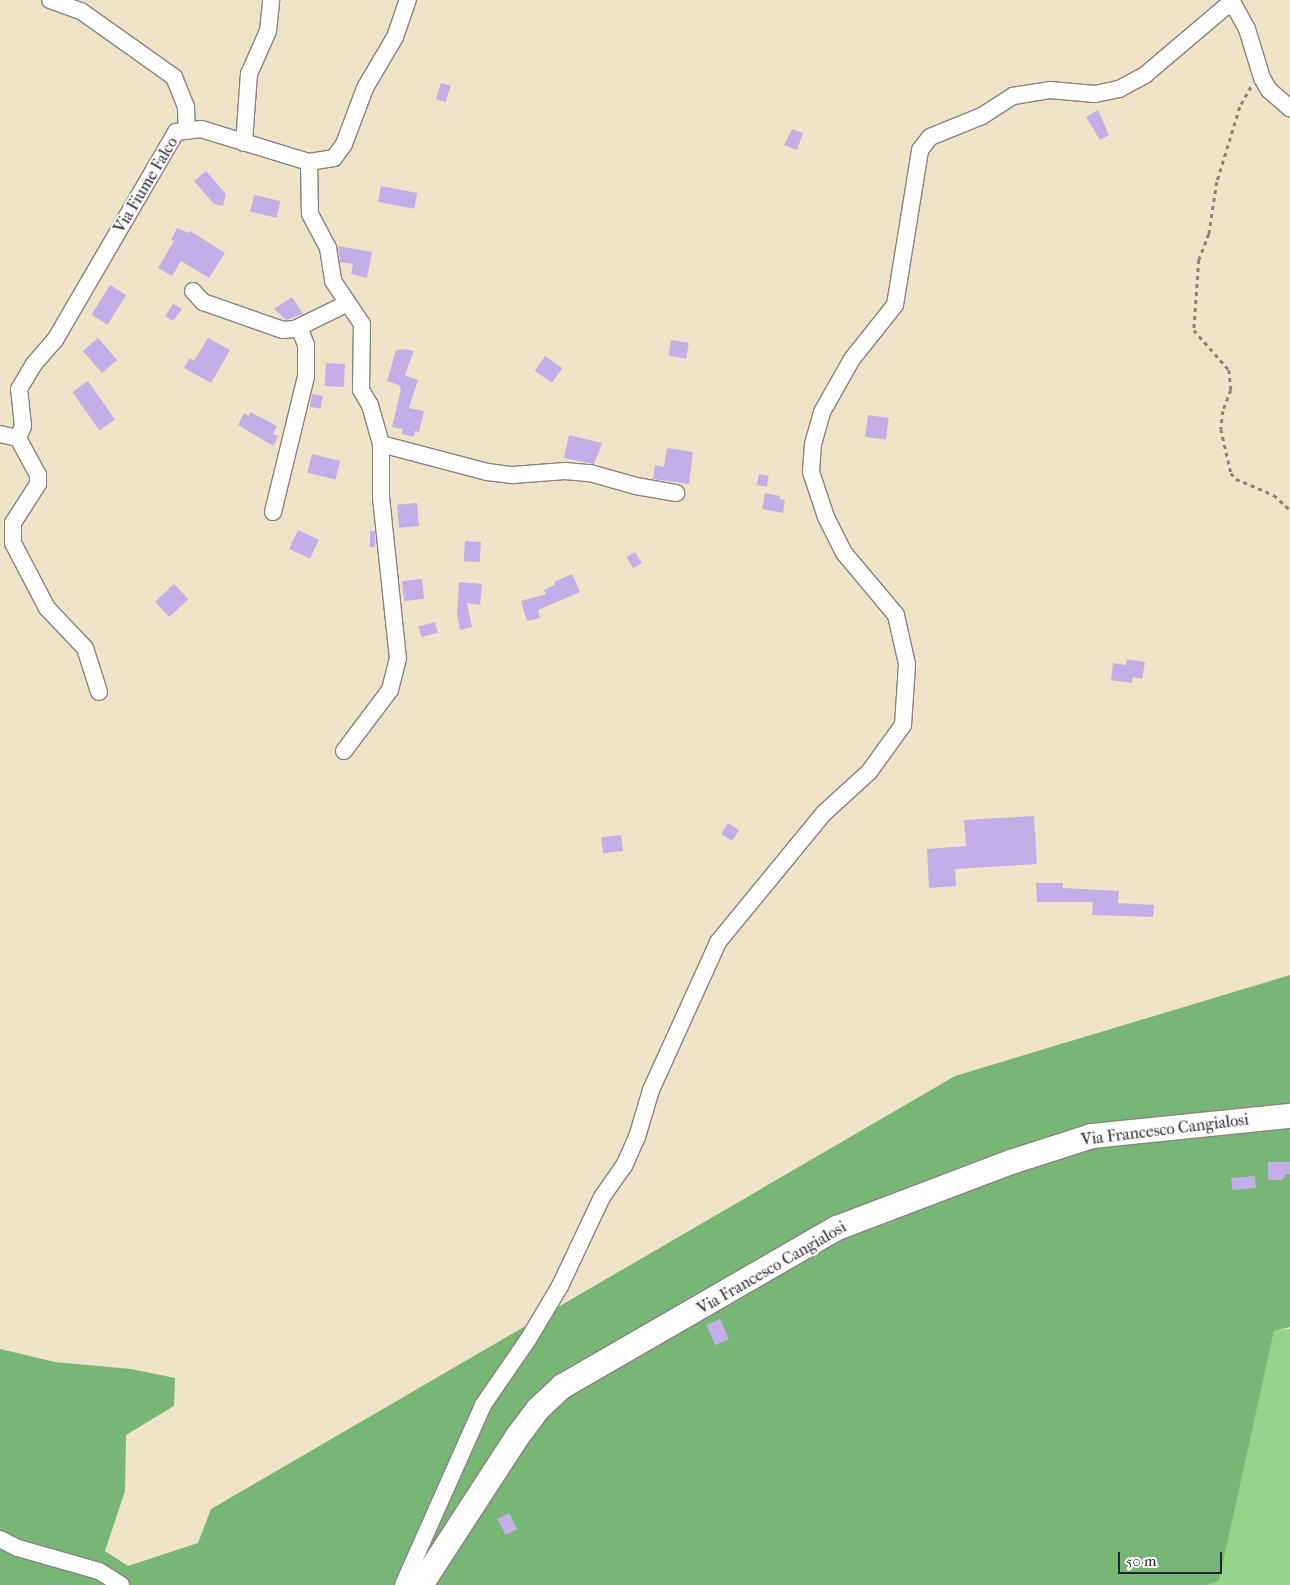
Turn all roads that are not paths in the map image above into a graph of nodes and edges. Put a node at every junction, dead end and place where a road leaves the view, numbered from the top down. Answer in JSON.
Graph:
{"nodes":[{"id":1,"x":50,"y":0,"type":"edge"},
{"id":2,"x":271,"y":0,"type":"edge"},
{"id":3,"x":408,"y":0,"type":"edge"},
{"id":4,"x":1232,"y":2,"type":"edge"},
{"id":5,"x":1290,"y":108,"type":"edge"},
{"id":6,"x":187,"y":131,"type":"junction"},
{"id":7,"x":244,"y":143,"type":"junction"},
{"id":8,"x":309,"y":162,"type":"junction"},
{"id":9,"x":193,"y":291,"type":"dead end"},
{"id":10,"x":346,"y":304,"type":"junction"},
{"id":11,"x":299,"y":327,"type":"junction"},
{"id":12,"x":0,"y":434,"type":"edge"},
{"id":13,"x":18,"y":438,"type":"junction"},
{"id":14,"x":381,"y":444,"type":"junction"},
{"id":15,"x":676,"y":492,"type":"dead end"},
{"id":16,"x":273,"y":512,"type":"dead end"},
{"id":17,"x":99,"y":692,"type":"dead end"},
{"id":18,"x":344,"y":751,"type":"dead end"},
{"id":19,"x":1290,"y":1116,"type":"edge"},
{"id":20,"x":0,"y":1540,"type":"edge"},
{"id":21,"x":121,"y":1585,"type":"edge"},
{"id":22,"x":402,"y":1585,"type":"edge"},
{"id":23,"x":421,"y":1585,"type":"edge"}],
"edges":[{"from":1,"to":6,"type":"street"},
{"from":2,"to":7,"type":"street"},
{"from":3,"to":8,"type":"street","name":"Via Fiume Falco"},
{"from":4,"to":5,"type":"street"},
{"from":4,"to":22,"type":"street"},
{"from":6,"to":7,"type":"street","name":"Via Fiume Falco"},
{"from":6,"to":13,"type":"street","name":"Via Fiume Falco"},
{"from":7,"to":8,"type":"street","name":"Via Fiume Falco"},
{"from":8,"to":10,"type":"street"},
{"from":9,"to":11,"type":"street"},
{"from":10,"to":11,"type":"street"},
{"from":10,"to":14,"type":"street"},
{"from":11,"to":16,"type":"street"},
{"from":12,"to":13,"type":"street"},
{"from":13,"to":17,"type":"street"},
{"from":14,"to":15,"type":"street"},
{"from":14,"to":18,"type":"street"},
{"from":19,"to":23,"type":"street","name":"Via Francesco Cangialosi"},
{"from":20,"to":21,"type":"street"}]}
